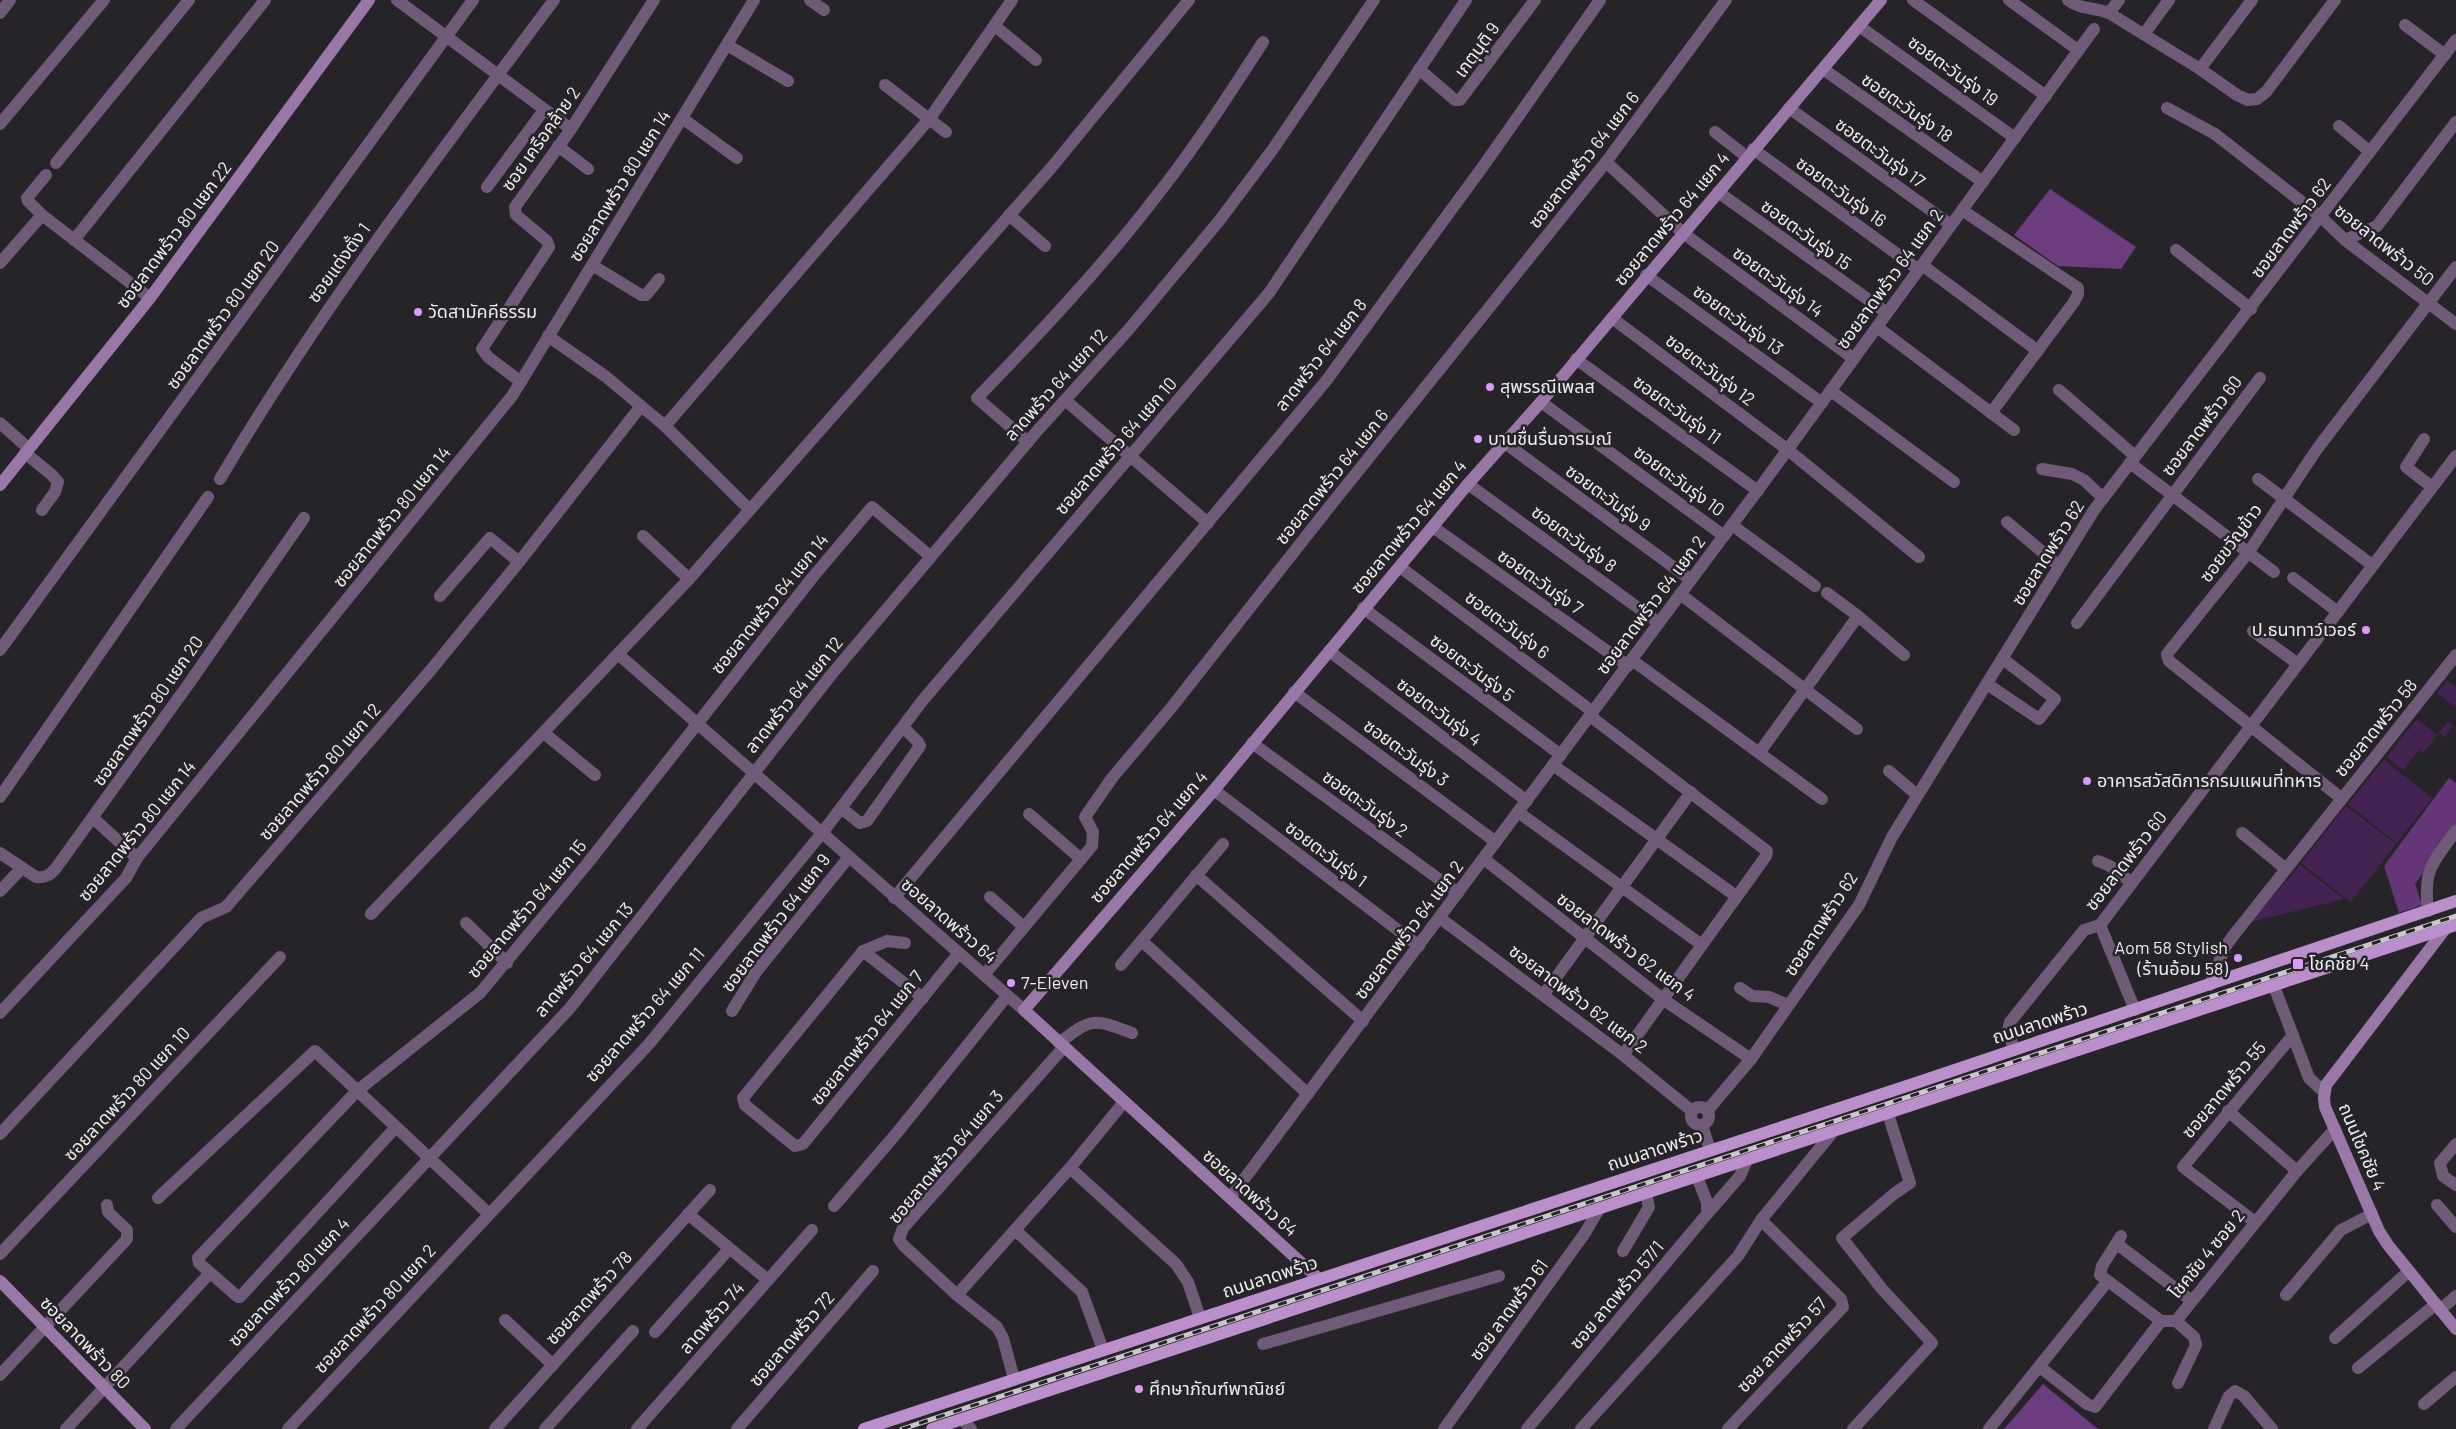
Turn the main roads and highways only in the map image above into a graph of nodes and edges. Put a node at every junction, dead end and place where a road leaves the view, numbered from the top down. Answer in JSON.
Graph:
{"nodes":[{"id":1,"x":2456,"y":901,"type":"edge"},
{"id":2,"x":2450,"y":927,"type":"edge"},
{"id":3,"x":1883,"y":1093,"type":"junction"},
{"id":4,"x":1888,"y":1114,"type":"junction"},
{"id":5,"x":1319,"y":1279,"type":"junction"},
{"id":6,"x":1327,"y":1298,"type":"junction"},
{"id":7,"x":864,"y":1429,"type":"edge"},
{"id":8,"x":932,"y":1429,"type":"edge"}],
"edges":[{"from":1,"to":3,"type":"main road","name":"ถนนลาดพร้าว"},
{"from":2,"to":4,"type":"main road"},
{"from":3,"to":4,"type":"main road"},
{"from":3,"to":5,"type":"main road","name":"ถนนลาดพร้าว"},
{"from":4,"to":6,"type":"main road"},
{"from":5,"to":6,"type":"main road"},
{"from":5,"to":7,"type":"main road","name":"ถนนลาดพร้าว"},
{"from":6,"to":8,"type":"main road"}]}
